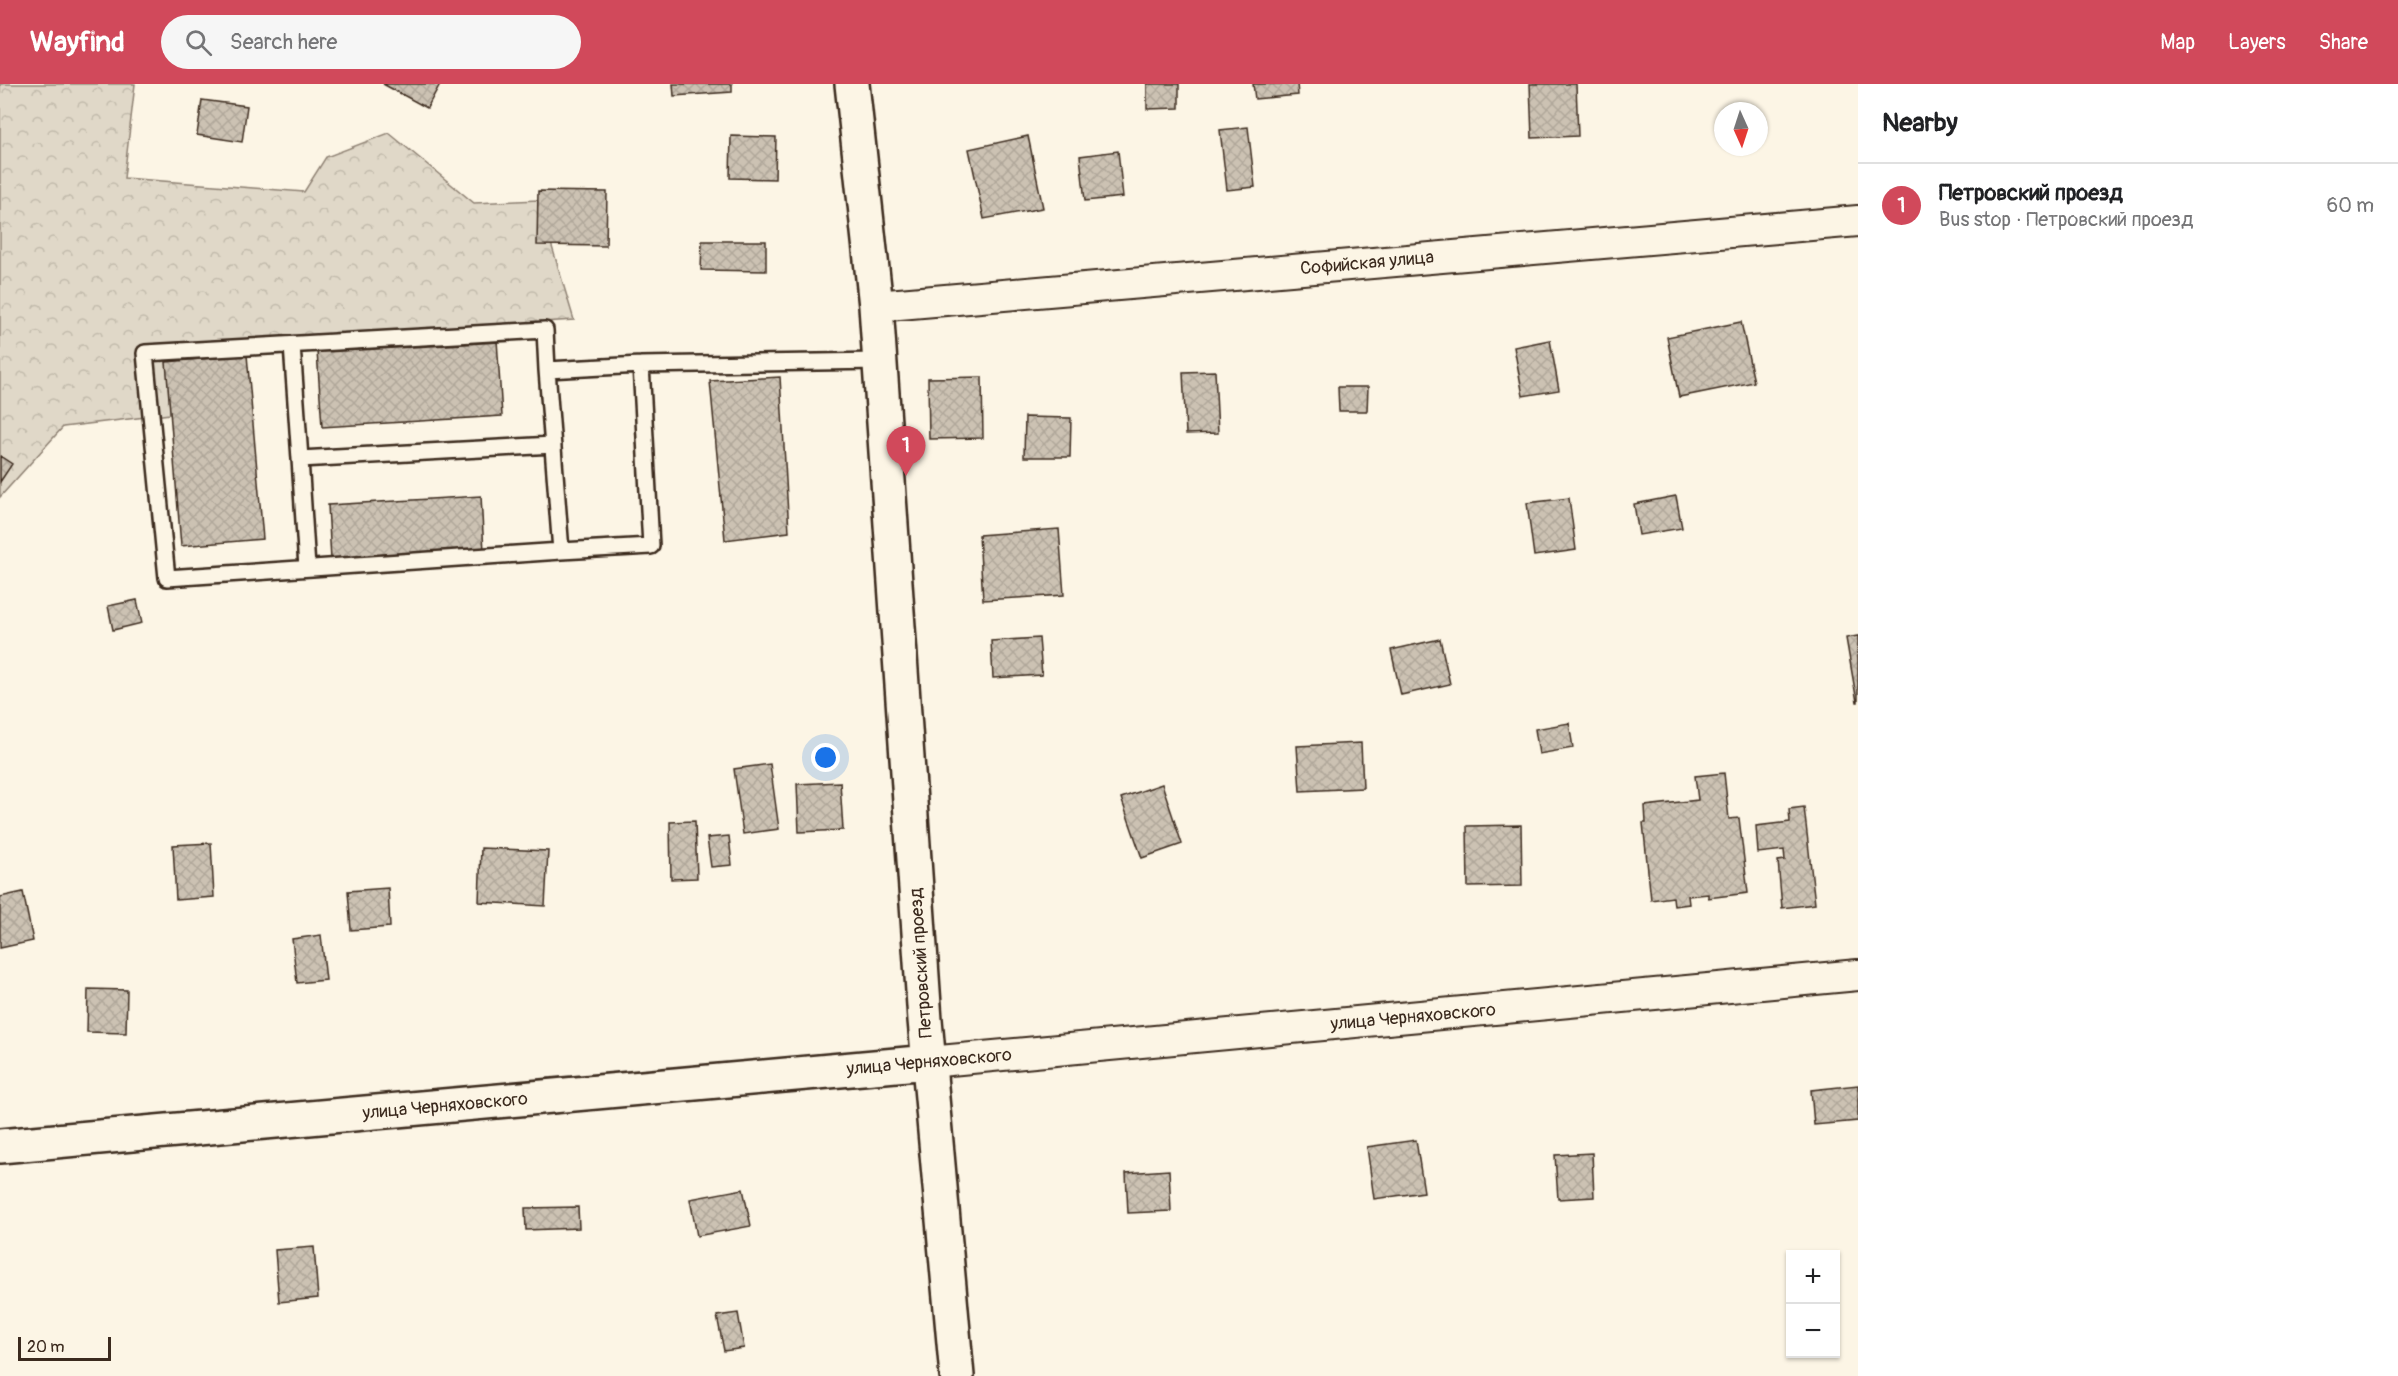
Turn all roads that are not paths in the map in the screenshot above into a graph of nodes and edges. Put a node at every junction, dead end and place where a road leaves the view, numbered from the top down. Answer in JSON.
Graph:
{"nodes":[{"id":1,"x":852,"y":84,"type":"edge"},
{"id":2,"x":1858,"y":221,"type":"edge"},
{"id":3,"x":876,"y":306,"type":"junction"},
{"id":4,"x":292,"y":345,"type":"junction"},
{"id":5,"x":880,"y":361,"type":"junction"},
{"id":6,"x":641,"y":365,"type":"junction"},
{"id":7,"x":548,"y":370,"type":"junction"},
{"id":8,"x":553,"y":445,"type":"junction"},
{"id":9,"x":300,"y":459,"type":"junction"},
{"id":10,"x":561,"y":551,"type":"junction"},
{"id":11,"x":307,"y":568,"type":"junction"},
{"id":12,"x":1858,"y":975,"type":"edge"},
{"id":13,"x":929,"y":1062,"type":"junction"},
{"id":14,"x":0,"y":1146,"type":"edge"},
{"id":15,"x":957,"y":1376,"type":"edge"}],
"edges":[{"from":1,"to":3,"type":"street","name":"Петровский проезд"},
{"from":2,"to":3,"type":"street","name":"Софийская улица"},
{"from":3,"to":5,"type":"street","name":"Петровский проезд"},
{"from":4,"to":7,"type":"lane"},
{"from":4,"to":9,"type":"lane"},
{"from":4,"to":11,"type":"lane"},
{"from":5,"to":6,"type":"lane"},
{"from":5,"to":13,"type":"street","name":"Петровский проезд"},
{"from":6,"to":7,"type":"lane"},
{"from":6,"to":10,"type":"lane"},
{"from":7,"to":8,"type":"lane"},
{"from":8,"to":9,"type":"lane"},
{"from":8,"to":10,"type":"lane"},
{"from":9,"to":11,"type":"lane"},
{"from":10,"to":11,"type":"lane"},
{"from":12,"to":13,"type":"street","name":"улица Черняховского"},
{"from":13,"to":14,"type":"street","name":"улица Черняховского"},
{"from":13,"to":15,"type":"street","name":"Петровский проезд"}]}
